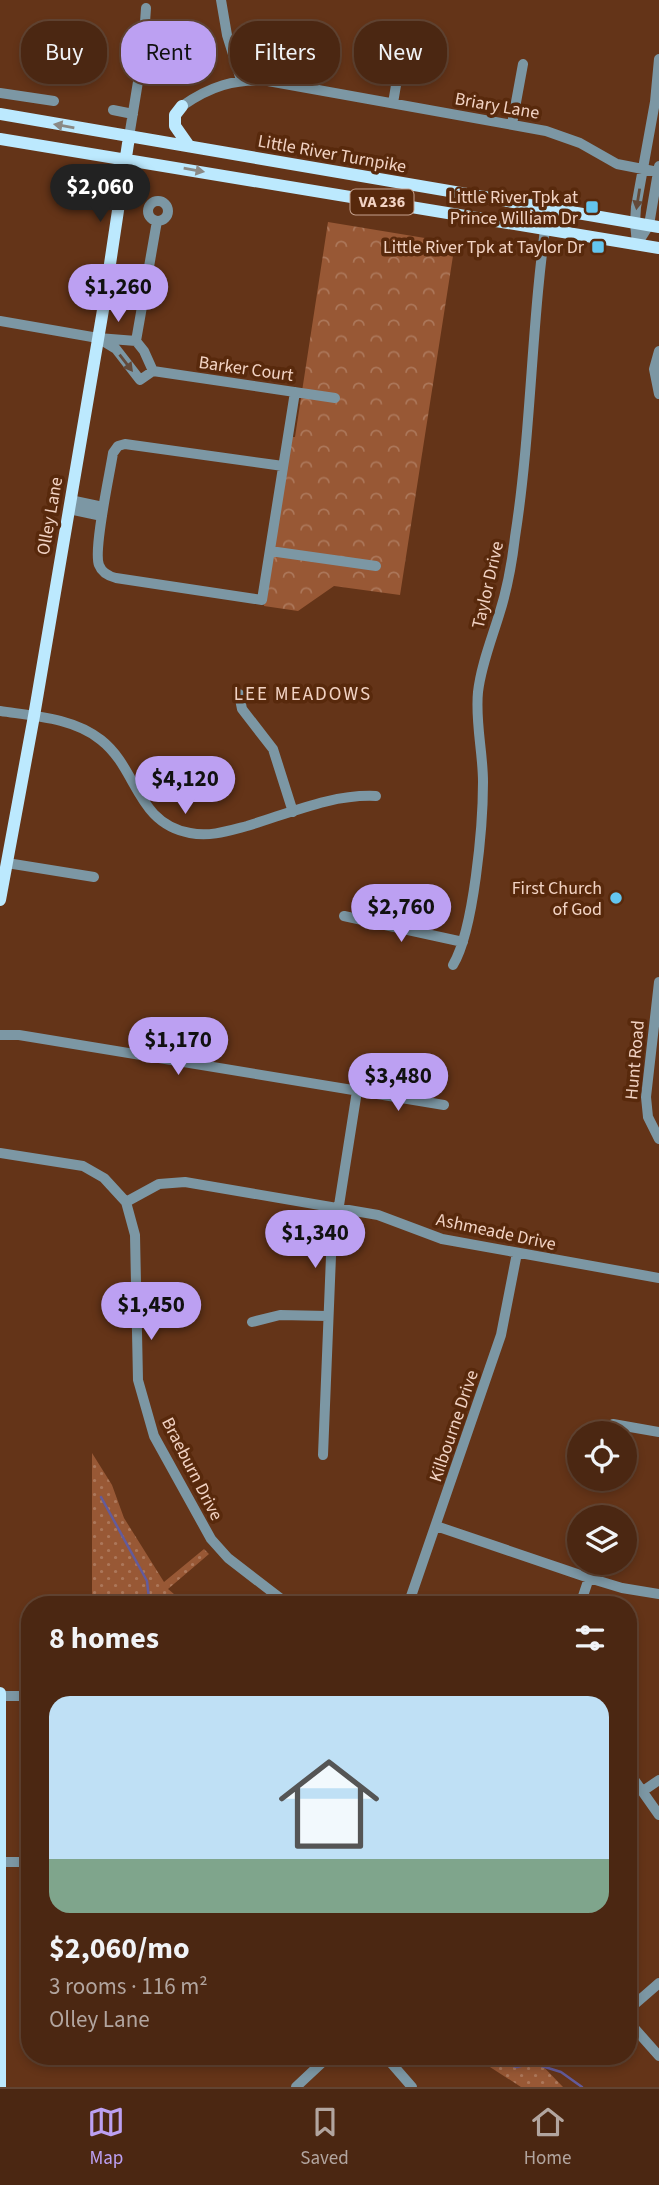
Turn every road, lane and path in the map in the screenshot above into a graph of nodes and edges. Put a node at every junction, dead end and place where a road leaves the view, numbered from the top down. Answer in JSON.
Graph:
{"nodes":[{"id":1,"x":221,"y":0,"type":"edge"},
{"id":2,"x":146,"y":8,"type":"dead end"},
{"id":3,"x":230,"y":45,"type":"edge"},
{"id":4,"x":659,"y":59,"type":"edge"},
{"id":5,"x":523,"y":64,"type":"dead end"},
{"id":6,"x":230,"y":82,"type":"edge"},
{"id":7,"x":285,"y":84,"type":"edge"},
{"id":8,"x":396,"y":84,"type":"edge"},
{"id":9,"x":0,"y":93,"type":"edge"},
{"id":10,"x":54,"y":101,"type":"dead end"},
{"id":11,"x":393,"y":103,"type":"junction"},
{"id":12,"x":182,"y":106,"type":"joint"},
{"id":13,"x":113,"y":110,"type":"dead end"},
{"id":14,"x":0,"y":114,"type":"edge"},
{"id":15,"x":133,"y":114,"type":"junction"},
{"id":16,"x":512,"y":124,"type":"junction"},
{"id":17,"x":129,"y":137,"type":"junction"},
{"id":18,"x":0,"y":139,"type":"edge"},
{"id":19,"x":189,"y":146,"type":"junction"},
{"id":20,"x":126,"y":160,"type":"junction"},
{"id":21,"x":658,"y":169,"type":"edge"},
{"id":22,"x":643,"y":170,"type":"junction"},
{"id":23,"x":548,"y":209,"type":"junction"},
{"id":24,"x":157,"y":221,"type":"dead end"},
{"id":25,"x":635,"y":223,"type":"junction"},
{"id":26,"x":654,"y":226,"type":"edge"},
{"id":27,"x":544,"y":230,"type":"junction"},
{"id":28,"x":637,"y":244,"type":"junction"},
{"id":29,"x":659,"y":248,"type":"edge"},
{"id":30,"x":0,"y":321,"type":"edge"},
{"id":31,"x":98,"y":338,"type":"junction"},
{"id":32,"x":136,"y":341,"type":"junction"},
{"id":33,"x":659,"y":351,"type":"edge"},
{"id":34,"x":153,"y":371,"type":"junction"},
{"id":35,"x":295,"y":392,"type":"junction"},
{"id":36,"x":659,"y":394,"type":"edge"},
{"id":37,"x":335,"y":398,"type":"dead end"},
{"id":38,"x":283,"y":466,"type":"junction"},
{"id":39,"x":70,"y":505,"type":"junction"},
{"id":40,"x":103,"y":511,"type":"junction"},
{"id":41,"x":270,"y":551,"type":"junction"},
{"id":42,"x":376,"y":566,"type":"dead end"},
{"id":43,"x":239,"y":694,"type":"dead end"},
{"id":44,"x":0,"y":711,"type":"edge"},
{"id":45,"x":34,"y":716,"type":"junction"},
{"id":46,"x":376,"y":796,"type":"dead end"},
{"id":47,"x":292,"y":811,"type":"junction"},
{"id":48,"x":7,"y":863,"type":"junction"},
{"id":49,"x":94,"y":877,"type":"dead end"},
{"id":50,"x":0,"y":900,"type":"edge"},
{"id":51,"x":344,"y":916,"type":"dead end"},
{"id":52,"x":463,"y":942,"type":"junction"},
{"id":53,"x":453,"y":965,"type":"dead end"},
{"id":54,"x":659,"y":982,"type":"edge"},
{"id":55,"x":0,"y":1035,"type":"edge"},
{"id":56,"x":357,"y":1091,"type":"junction"},
{"id":57,"x":444,"y":1105,"type":"dead end"},
{"id":58,"x":659,"y":1139,"type":"edge"},
{"id":59,"x":0,"y":1153,"type":"edge"},
{"id":60,"x":126,"y":1202,"type":"junction"},
{"id":61,"x":338,"y":1207,"type":"junction"},
{"id":62,"x":517,"y":1253,"type":"junction"},
{"id":63,"x":659,"y":1278,"type":"edge"},
{"id":64,"x":328,"y":1316,"type":"junction"},
{"id":65,"x":252,"y":1322,"type":"dead end"},
{"id":66,"x":637,"y":1428,"type":"edge"},
{"id":67,"x":659,"y":1432,"type":"edge"},
{"id":68,"x":323,"y":1455,"type":"dead end"},
{"id":69,"x":436,"y":1526,"type":"junction"},
{"id":70,"x":589,"y":1578,"type":"junction"},
{"id":71,"x":659,"y":1594,"type":"edge"},
{"id":72,"x":279,"y":1596,"type":"edge"},
{"id":73,"x":411,"y":1596,"type":"edge"},
{"id":74,"x":583,"y":1596,"type":"edge"},
{"id":75,"x":0,"y":1694,"type":"edge"},
{"id":76,"x":21,"y":1695,"type":"edge"},
{"id":77,"x":0,"y":1762,"type":"edge"},
{"id":78,"x":659,"y":1780,"type":"edge"},
{"id":79,"x":637,"y":1783,"type":"edge"},
{"id":80,"x":643,"y":1791,"type":"junction"},
{"id":81,"x":659,"y":1815,"type":"edge"},
{"id":82,"x":1,"y":1861,"type":"edge"},
{"id":83,"x":21,"y":1862,"type":"edge"},
{"id":84,"x":659,"y":1983,"type":"edge"},
{"id":85,"x":637,"y":2002,"type":"edge"},
{"id":86,"x":637,"y":2031,"type":"edge"},
{"id":87,"x":659,"y":2056,"type":"edge"},
{"id":88,"x":319,"y":2065,"type":"edge"},
{"id":89,"x":393,"y":2065,"type":"edge"},
{"id":90,"x":0,"y":2087,"type":"edge"},
{"id":91,"x":296,"y":2087,"type":"edge"},
{"id":92,"x":412,"y":2087,"type":"edge"}],
"edges":[{"from":1,"to":3,"type":"street"},
{"from":2,"to":15,"type":"street"},
{"from":4,"to":22,"type":"street"},
{"from":5,"to":16,"type":"street"},
{"from":6,"to":12,"type":"street"},
{"from":7,"to":11,"type":"street","name":"Briary Lane"},
{"from":8,"to":11,"type":"street"},
{"from":9,"to":10,"type":"street"},
{"from":11,"to":16,"type":"street","name":"Briary Lane"},
{"from":12,"to":19,"type":"main road"},
{"from":13,"to":15,"type":"street"},
{"from":17,"to":14,"type":"main road","name":"Little River Turnpike","number":"VA 236","one_way":true},
{"from":15,"to":17,"type":"street"},
{"from":16,"to":22,"type":"street","name":"Briary Lane"},
{"from":17,"to":19,"type":"main road","name":"Little River Turnpike","number":"VA 236"},
{"from":17,"to":20,"type":"main road","name":"Olley Lane"},
{"from":18,"to":20,"type":"main road","number":"VA 236"},
{"from":19,"to":23,"type":"main road","name":"Little River Turnpike","number":"VA 236"},
{"from":20,"to":27,"type":"main road","number":"VA 236","one_way":true},
{"from":20,"to":31,"type":"main road","name":"Olley Lane"},
{"from":21,"to":22,"type":"street","name":"Briary Lane"},
{"from":21,"to":26,"type":"street"},
{"from":22,"to":25,"type":"street","one_way":true},
{"from":23,"to":25,"type":"main road","name":"Little River Turnpike","number":"VA 236"},
{"from":23,"to":27,"type":"street","name":"Taylor Drive"},
{"from":24,"to":32,"type":"street"},
{"from":25,"to":26,"type":"main road","name":"Little River Turnpike","number":"VA 236"},
{"from":25,"to":28,"type":"street"},
{"from":26,"to":28,"type":"street"},
{"from":27,"to":28,"type":"main road","number":"VA 236"},
{"from":27,"to":52,"type":"street","name":"Taylor Drive"},
{"from":28,"to":29,"type":"main road","number":"VA 236"},
{"from":30,"to":31,"type":"street"},
{"from":31,"to":32,"type":"street"},
{"from":31,"to":34,"type":"street","name":"Barker Court","one_way":true},
{"from":31,"to":39,"type":"main road","name":"Olley Lane"},
{"from":32,"to":34,"type":"street"},
{"from":33,"to":36,"type":"street"},
{"from":34,"to":35,"type":"street","name":"Barker Court"},
{"from":35,"to":37,"type":"street","name":"Barker Court"},
{"from":35,"to":38,"type":"street"},
{"from":38,"to":40,"type":"street"},
{"from":38,"to":41,"type":"street"},
{"from":39,"to":40,"type":"street"},
{"from":39,"to":45,"type":"main road","name":"Olley Lane"},
{"from":40,"to":41,"type":"street"},
{"from":41,"to":42,"type":"street"},
{"from":43,"to":47,"type":"street"},
{"from":44,"to":45,"type":"street"},
{"from":45,"to":47,"type":"street"},
{"from":45,"to":48,"type":"main road","name":"Olley Lane"},
{"from":46,"to":47,"type":"street"},
{"from":48,"to":49,"type":"street"},
{"from":48,"to":50,"type":"main road","name":"Olley Lane"},
{"from":51,"to":52,"type":"street"},
{"from":52,"to":53,"type":"street","name":"Taylor Drive"},
{"from":54,"to":58,"type":"street","name":"Hunt Road"},
{"from":55,"to":56,"type":"street"},
{"from":56,"to":57,"type":"street"},
{"from":56,"to":61,"type":"street"},
{"from":59,"to":60,"type":"street","name":"Braeburn Drive"},
{"from":60,"to":61,"type":"street","name":"Ashmeade Drive"},
{"from":60,"to":72,"type":"street","name":"Braeburn Drive"},
{"from":61,"to":62,"type":"street","name":"Ashmeade Drive"},
{"from":61,"to":64,"type":"street"},
{"from":62,"to":63,"type":"street","name":"Ashmeade Drive"},
{"from":62,"to":69,"type":"street","name":"Kilbourne Drive"},
{"from":64,"to":65,"type":"street"},
{"from":64,"to":68,"type":"street"},
{"from":66,"to":67,"type":"street"},
{"from":69,"to":70,"type":"street"},
{"from":69,"to":73,"type":"street","name":"Kilbourne Drive"},
{"from":70,"to":71,"type":"street"},
{"from":70,"to":74,"type":"street"},
{"from":75,"to":76,"type":"street"},
{"from":75,"to":77,"type":"main road"},
{"from":77,"to":82,"type":"main road"},
{"from":78,"to":80,"type":"street"},
{"from":79,"to":80,"type":"street"},
{"from":80,"to":81,"type":"street"},
{"from":82,"to":83,"type":"street"},
{"from":82,"to":90,"type":"main road"},
{"from":84,"to":85,"type":"street"},
{"from":86,"to":87,"type":"street"},
{"from":88,"to":91,"type":"street"},
{"from":89,"to":92,"type":"street"}]}
